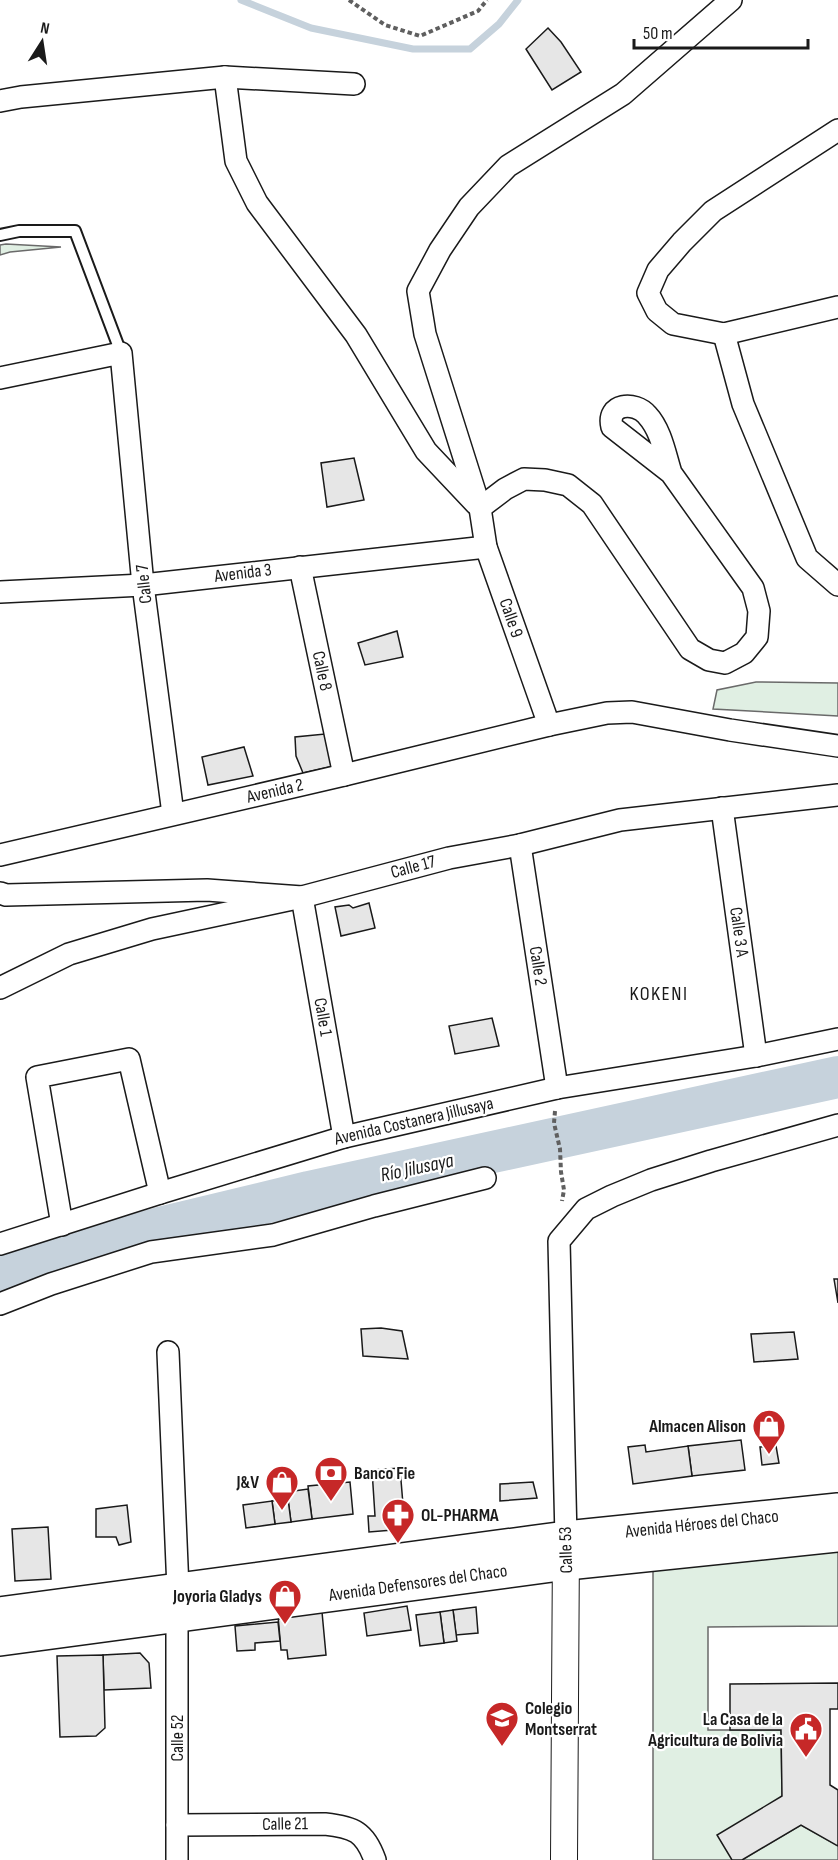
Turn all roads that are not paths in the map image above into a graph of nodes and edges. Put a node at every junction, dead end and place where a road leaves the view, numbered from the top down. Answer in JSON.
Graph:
{"nodes":[{"id":1,"x":731,"y":0,"type":"edge"},
{"id":2,"x":225,"y":76,"type":"junction"},
{"id":3,"x":354,"y":84,"type":"dead end"},
{"id":4,"x":0,"y":101,"type":"edge"},
{"id":5,"x":838,"y":130,"type":"edge"},
{"id":6,"x":0,"y":235,"type":"edge"},
{"id":7,"x":838,"y":307,"type":"edge"},
{"id":8,"x":724,"y":334,"type":"junction"},
{"id":9,"x":121,"y":353,"type":"junction"},
{"id":10,"x":0,"y":378,"type":"edge"},
{"id":11,"x":671,"y":473,"type":"dead end"},
{"id":12,"x":480,"y":508,"type":"junction"},
{"id":13,"x":486,"y":547,"type":"junction"},
{"id":14,"x":300,"y":567,"type":"junction"},
{"id":15,"x":143,"y":585,"type":"junction"},
{"id":16,"x":838,"y":585,"type":"edge"},
{"id":17,"x":0,"y":592,"type":"edge"},
{"id":18,"x":549,"y":725,"type":"junction"},
{"id":19,"x":838,"y":746,"type":"edge"},
{"id":20,"x":344,"y":776,"type":"junction"},
{"id":21,"x":838,"y":795,"type":"edge"},
{"id":22,"x":722,"y":808,"type":"junction"},
{"id":23,"x":172,"y":814,"type":"junction"},
{"id":24,"x":520,"y":845,"type":"junction"},
{"id":25,"x":0,"y":855,"type":"edge"},
{"id":26,"x":0,"y":893,"type":"edge"},
{"id":27,"x":302,"y":897,"type":"junction"},
{"id":28,"x":0,"y":988,"type":"edge"},
{"id":29,"x":838,"y":1039,"type":"edge"},
{"id":30,"x":756,"y":1056,"type":"junction"},
{"id":31,"x":557,"y":1088,"type":"junction"},
{"id":32,"x":838,"y":1125,"type":"edge"},
{"id":33,"x":344,"y":1137,"type":"junction"},
{"id":34,"x":485,"y":1178,"type":"dead end"},
{"id":35,"x":160,"y":1193,"type":"junction"},
{"id":36,"x":62,"y":1225,"type":"junction"},
{"id":37,"x":0,"y":1244,"type":"edge"},
{"id":38,"x":0,"y":1304,"type":"edge"},
{"id":39,"x":168,"y":1352,"type":"dead end"},
{"id":40,"x":838,"y":1510,"type":"edge"},
{"id":41,"x":782,"y":1528,"type":"junction"},
{"id":42,"x":838,"y":1535,"type":"edge"},
{"id":43,"x":567,"y":1550,"type":"junction"},
{"id":44,"x":177,"y":1602,"type":"junction"},
{"id":45,"x":0,"y":1614,"type":"edge"},
{"id":46,"x":0,"y":1639,"type":"edge"},
{"id":47,"x":177,"y":1825,"type":"junction"},
{"id":48,"x":177,"y":1860,"type":"edge"},
{"id":49,"x":375,"y":1860,"type":"edge"},
{"id":50,"x":564,"y":1860,"type":"edge"}],
"edges":[{"from":1,"to":12,"type":"street","name":"Calle 9"},
{"from":2,"to":3,"type":"street"},
{"from":2,"to":4,"type":"street"},
{"from":2,"to":12,"type":"street"},
{"from":5,"to":8,"type":"street"},
{"from":6,"to":9,"type":"lane"},
{"from":7,"to":8,"type":"street"},
{"from":8,"to":16,"type":"street"},
{"from":9,"to":10,"type":"street"},
{"from":9,"to":15,"type":"street","name":"Calle 7"},
{"from":11,"to":12,"type":"street"},
{"from":12,"to":13,"type":"street","name":"Calle 9"},
{"from":13,"to":14,"type":"street","name":"Avenida 3"},
{"from":13,"to":18,"type":"street","name":"Calle 9"},
{"from":14,"to":15,"type":"street","name":"Avenida 3"},
{"from":14,"to":20,"type":"street","name":"Calle 8"},
{"from":15,"to":17,"type":"street","name":"Avenida 3"},
{"from":15,"to":23,"type":"street","name":"Calle 7"},
{"from":18,"to":19,"type":"street","name":"Avenida 2"},
{"from":18,"to":20,"type":"street","name":"Avenida 2"},
{"from":20,"to":23,"type":"street","name":"Avenida 2"},
{"from":21,"to":22,"type":"street","name":"Calle 17"},
{"from":22,"to":24,"type":"street","name":"Calle 17"},
{"from":22,"to":30,"type":"street","name":"Calle 3 A"},
{"from":23,"to":25,"type":"street","name":"Avenida 2"},
{"from":24,"to":27,"type":"street","name":"Calle 17"},
{"from":24,"to":31,"type":"street","name":"Calle 2"},
{"from":26,"to":27,"type":"street"},
{"from":27,"to":28,"type":"street","name":"Calle 17"},
{"from":27,"to":33,"type":"street","name":"Calle 1"},
{"from":29,"to":30,"type":"street","name":"Avenida Costanera Jillusaya"},
{"from":30,"to":31,"type":"street","name":"Avenida Costanera Jillusaya"},
{"from":31,"to":33,"type":"street","name":"Avenida Costanera Jillusaya"},
{"from":32,"to":43,"type":"street","name":"Calle 53"},
{"from":33,"to":35,"type":"street","name":"Avenida Costanera Jillusaya"},
{"from":34,"to":38,"type":"street"},
{"from":35,"to":36,"type":"street","name":"Avenida Costanera Jillusaya"},
{"from":35,"to":36,"type":"street"},
{"from":36,"to":37,"type":"street","name":"Avenida Costanera Jillusaya"},
{"from":39,"to":44,"type":"street","name":"Calle 52"},
{"from":40,"to":41,"type":"main road","name":"Avenida Héroes del Chaco"},
{"from":41,"to":42,"type":"main road","name":"Avenida Defensores del Chaco"},
{"from":41,"to":43,"type":"main road","name":"Avenida Defensores del Chaco"},
{"from":43,"to":44,"type":"main road","name":"Avenida Defensores del Chaco"},
{"from":43,"to":50,"type":"street","name":"Calle 53"},
{"from":44,"to":45,"type":"main road","name":"Avenida Defensores del Chaco"},
{"from":44,"to":46,"type":"main road","name":"Avenida Defensores del Chaco"},
{"from":44,"to":47,"type":"street","name":"Calle 52"},
{"from":47,"to":48,"type":"street","name":"Calle 52"},
{"from":47,"to":49,"type":"street","name":"Calle 21"}]}
